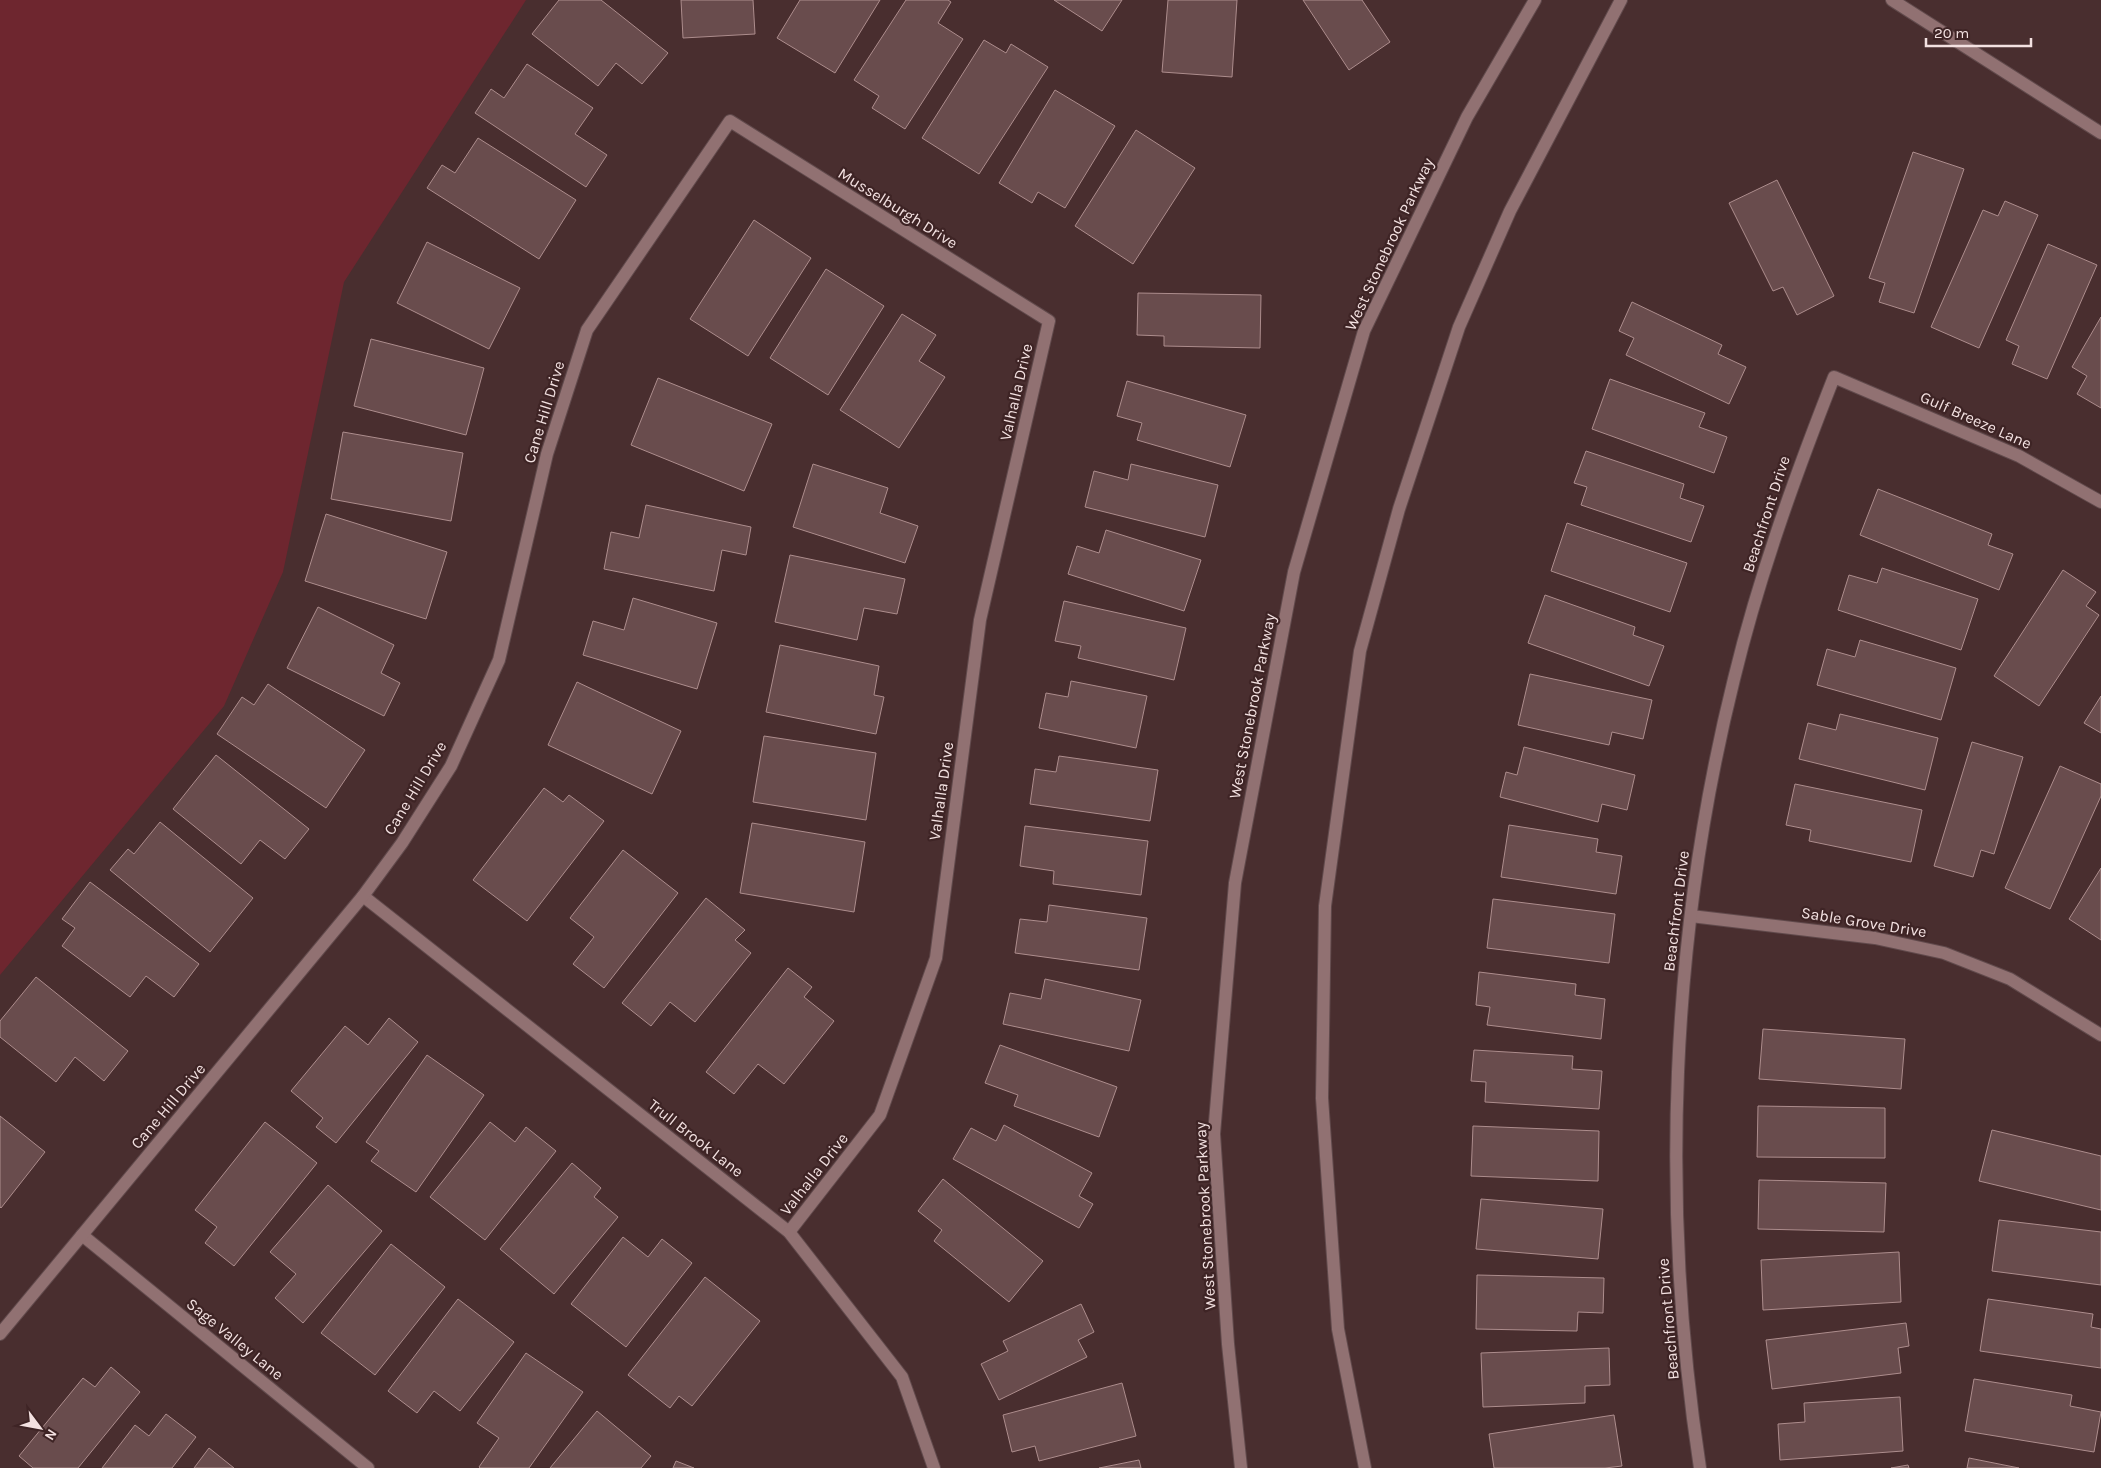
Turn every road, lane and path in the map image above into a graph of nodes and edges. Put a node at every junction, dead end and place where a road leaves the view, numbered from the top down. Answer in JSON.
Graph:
{"nodes":[{"id":1,"x":1536,"y":0,"type":"edge"},
{"id":2,"x":1621,"y":0,"type":"edge"},
{"id":3,"x":1892,"y":0,"type":"edge"},
{"id":4,"x":730,"y":122,"type":"joint"},
{"id":5,"x":2101,"y":133,"type":"edge"},
{"id":6,"x":1049,"y":321,"type":"joint"},
{"id":7,"x":1834,"y":377,"type":"joint"},
{"id":8,"x":2101,"y":502,"type":"edge"},
{"id":9,"x":363,"y":896,"type":"junction"},
{"id":10,"x":1691,"y":916,"type":"junction"},
{"id":11,"x":2101,"y":1035,"type":"edge"},
{"id":12,"x":789,"y":1232,"type":"junction"},
{"id":13,"x":82,"y":1235,"type":"junction"},
{"id":14,"x":0,"y":1334,"type":"edge"},
{"id":15,"x":368,"y":1468,"type":"edge"},
{"id":16,"x":934,"y":1468,"type":"edge"},
{"id":17,"x":1241,"y":1468,"type":"edge"},
{"id":18,"x":1365,"y":1468,"type":"edge"},
{"id":19,"x":1700,"y":1468,"type":"edge"}],
"edges":[{"from":1,"to":17,"type":"street","name":"West Stonebrook Parkway"},
{"from":2,"to":18,"type":"street"},
{"from":3,"to":5,"type":"street"},
{"from":4,"to":6,"type":"street","name":"Musselburgh Drive"},
{"from":4,"to":9,"type":"street","name":"Cane Hill Drive"},
{"from":6,"to":12,"type":"street","name":"Valhalla Drive"},
{"from":7,"to":8,"type":"street","name":"Gulf Breeze Lane"},
{"from":7,"to":10,"type":"street","name":"Beachfront Drive"},
{"from":9,"to":12,"type":"street","name":"Trull Brook Lane"},
{"from":9,"to":13,"type":"street","name":"Cane Hill Drive"},
{"from":10,"to":11,"type":"street","name":"Sable Grove Drive"},
{"from":10,"to":19,"type":"street","name":"Beachfront Drive"},
{"from":12,"to":16,"type":"street","name":"Trull Brook Lane"},
{"from":13,"to":14,"type":"street","name":"Cane Hill Drive"},
{"from":13,"to":15,"type":"street","name":"Sage Valley Lane"}]}
